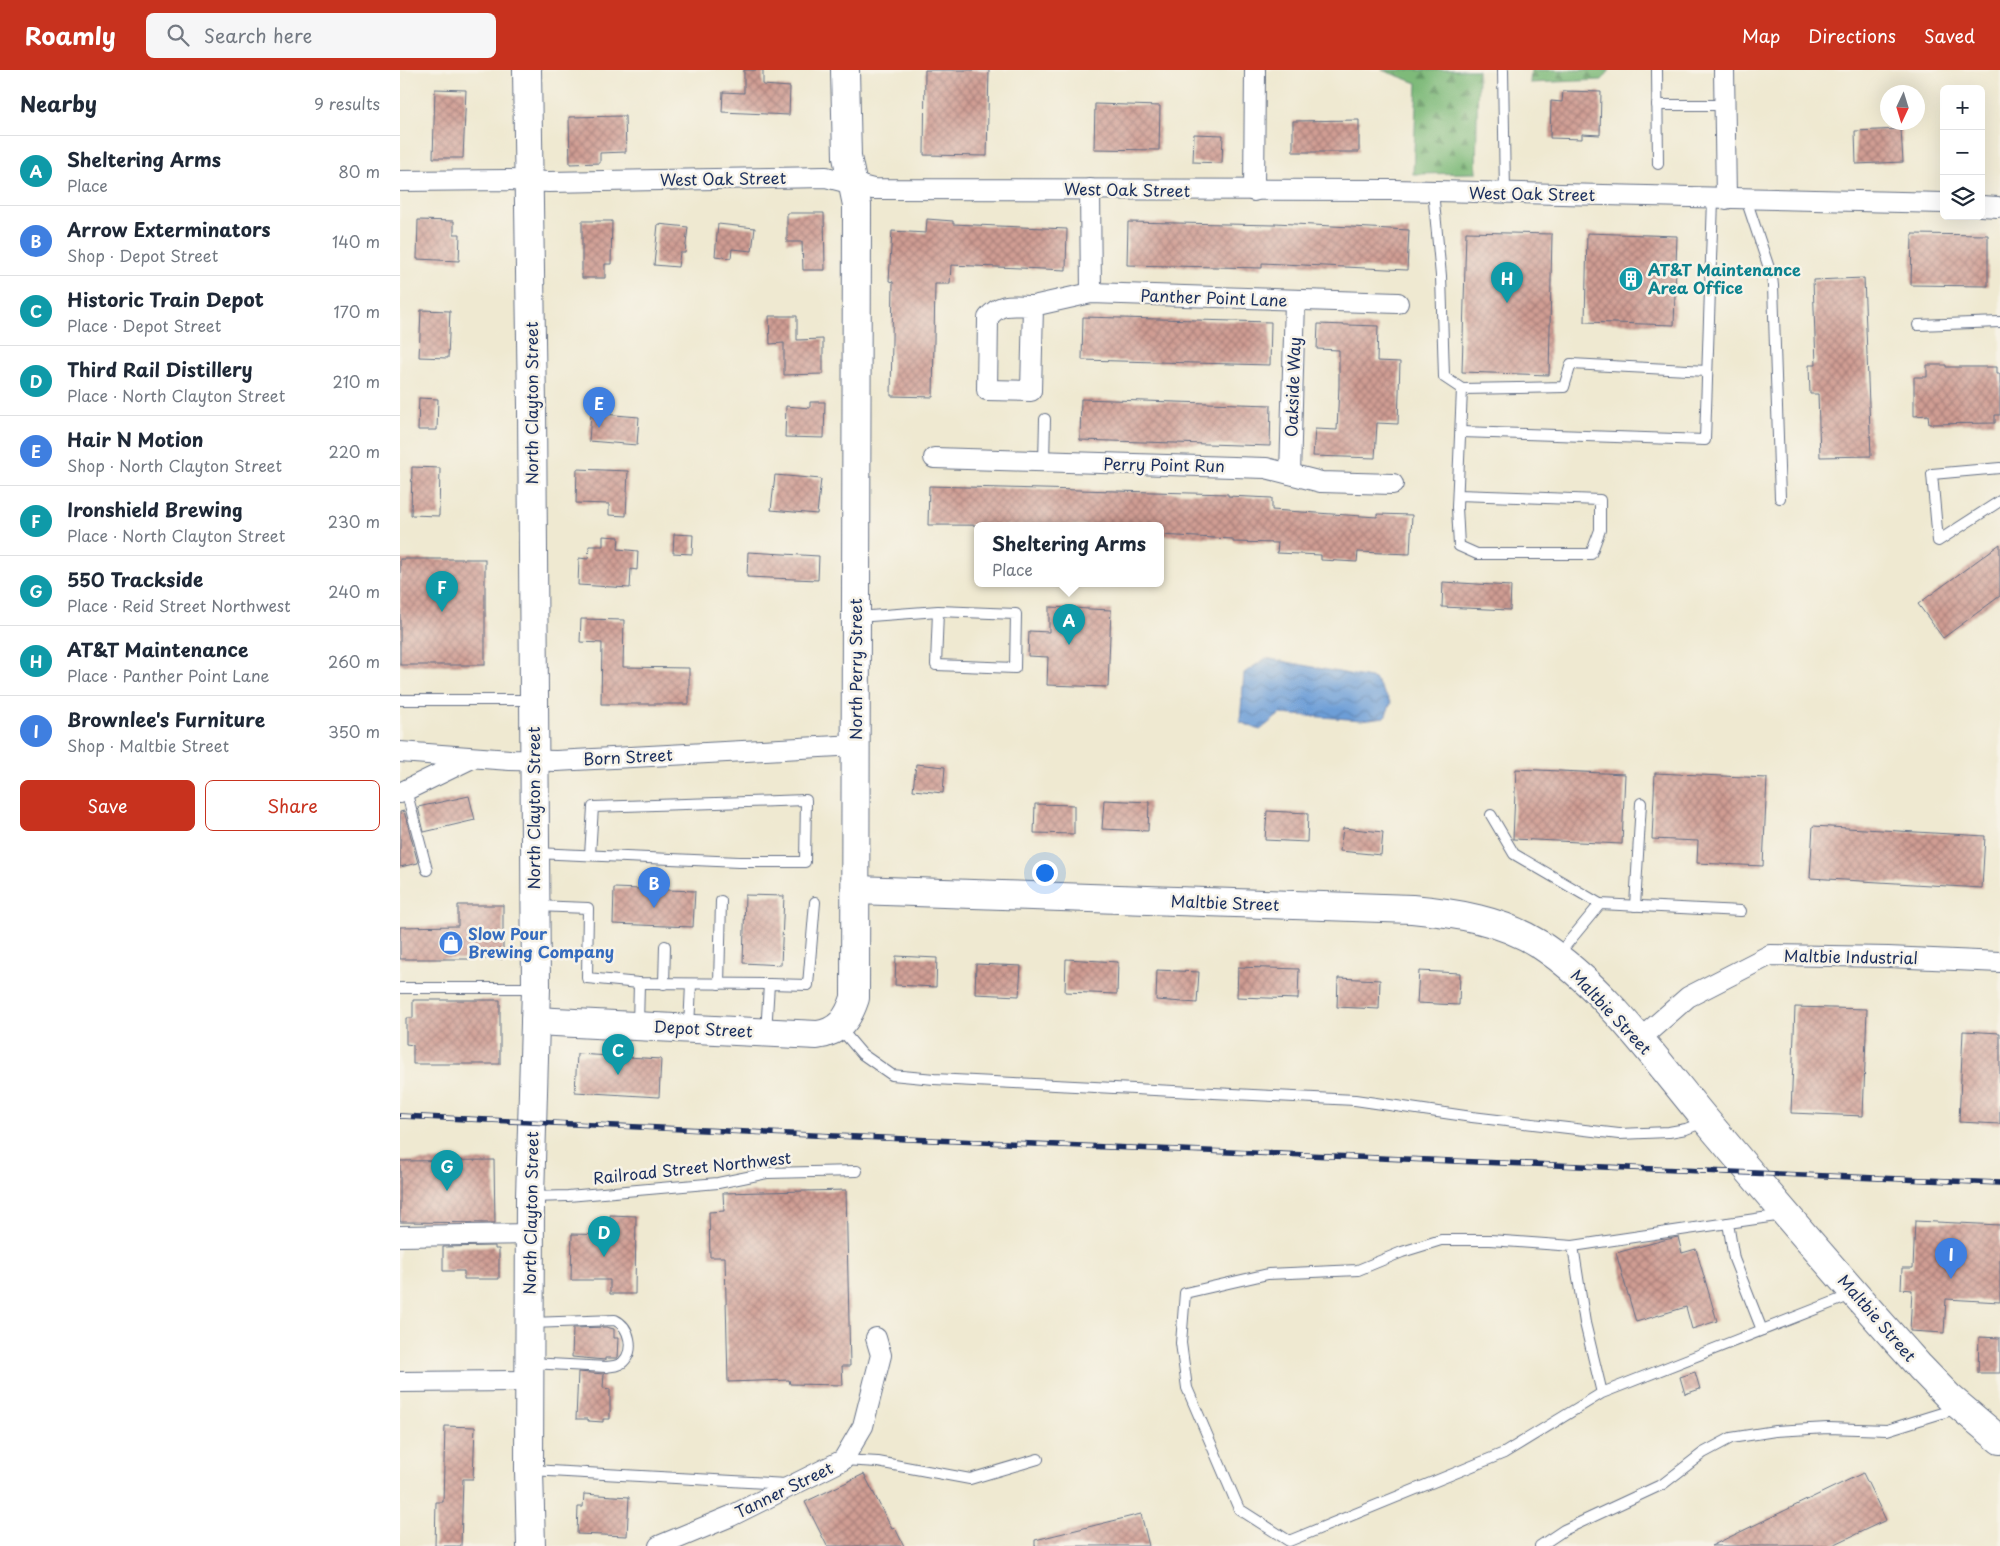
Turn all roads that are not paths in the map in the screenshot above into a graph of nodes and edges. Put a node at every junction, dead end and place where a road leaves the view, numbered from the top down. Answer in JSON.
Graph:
{"nodes":[{"id":1,"x":527,"y":70,"type":"edge"},
{"id":2,"x":845,"y":70,"type":"edge"},
{"id":3,"x":1255,"y":70,"type":"edge"},
{"id":4,"x":1503,"y":70,"type":"edge"},
{"id":5,"x":1657,"y":70,"type":"edge"},
{"id":6,"x":1724,"y":70,"type":"edge"},
{"id":7,"x":1657,"y":105,"type":"junction"},
{"id":8,"x":1724,"y":105,"type":"junction"},
{"id":9,"x":1658,"y":164,"type":"dead end"},
{"id":10,"x":400,"y":180,"type":"edge"},
{"id":11,"x":529,"y":181,"type":"junction"},
{"id":12,"x":852,"y":183,"type":"junction"},
{"id":13,"x":1090,"y":189,"type":"junction"},
{"id":14,"x":1254,"y":191,"type":"junction"},
{"id":15,"x":1432,"y":191,"type":"junction"},
{"id":16,"x":1505,"y":193,"type":"junction"},
{"id":17,"x":1719,"y":199,"type":"junction"},
{"id":18,"x":1746,"y":199,"type":"junction"},
{"id":19,"x":1940,"y":203,"type":"edge"},
{"id":20,"x":1091,"y":293,"type":"junction"},
{"id":21,"x":1295,"y":300,"type":"junction"},
{"id":22,"x":1398,"y":303,"type":"dead end"},
{"id":23,"x":1033,"y":306,"type":"dead end"},
{"id":24,"x":2000,"y":322,"type":"edge"},
{"id":25,"x":1918,"y":325,"type":"dead end"},
{"id":26,"x":1707,"y":371,"type":"junction"},
{"id":27,"x":1462,"y":389,"type":"junction"},
{"id":28,"x":1045,"y":419,"type":"dead end"},
{"id":29,"x":1461,"y":432,"type":"junction"},
{"id":30,"x":934,"y":458,"type":"dead end"},
{"id":31,"x":1044,"y":462,"type":"junction"},
{"id":32,"x":2000,"y":468,"type":"edge"},
{"id":33,"x":1290,"y":474,"type":"junction"},
{"id":34,"x":1393,"y":484,"type":"dead end"},
{"id":35,"x":1458,"y":495,"type":"junction"},
{"id":36,"x":1780,"y":498,"type":"dead end"},
{"id":37,"x":2000,"y":501,"type":"edge"},
{"id":38,"x":938,"y":611,"type":"junction"},
{"id":39,"x":856,"y":617,"type":"junction"},
{"id":40,"x":400,"y":700,"type":"edge"},
{"id":41,"x":534,"y":700,"type":"junction"},
{"id":42,"x":857,"y":745,"type":"junction"},
{"id":43,"x":400,"y":752,"type":"edge"},
{"id":44,"x":473,"y":757,"type":"junction"},
{"id":45,"x":534,"y":761,"type":"junction"},
{"id":46,"x":403,"y":791,"type":"edge"},
{"id":47,"x":1640,"y":803,"type":"dead end"},
{"id":48,"x":1491,"y":815,"type":"dead end"},
{"id":49,"x":534,"y":853,"type":"junction"},
{"id":50,"x":590,"y":855,"type":"junction"},
{"id":51,"x":427,"y":870,"type":"dead end"},
{"id":52,"x":856,"y":890,"type":"junction"},
{"id":53,"x":721,"y":901,"type":"dead end"},
{"id":54,"x":816,"y":902,"type":"dead end"},
{"id":55,"x":1600,"y":904,"type":"junction"},
{"id":56,"x":534,"y":906,"type":"junction"},
{"id":57,"x":1635,"y":906,"type":"junction"},
{"id":58,"x":1741,"y":911,"type":"dead end"},
{"id":59,"x":665,"y":946,"type":"dead end"},
{"id":60,"x":1556,"y":956,"type":"junction"},
{"id":61,"x":2000,"y":962,"type":"edge"},
{"id":62,"x":639,"y":983,"type":"junction"},
{"id":63,"x":664,"y":984,"type":"junction"},
{"id":64,"x":691,"y":984,"type":"junction"},
{"id":65,"x":719,"y":984,"type":"junction"},
{"id":66,"x":769,"y":984,"type":"junction"},
{"id":67,"x":400,"y":988,"type":"edge"},
{"id":68,"x":536,"y":988,"type":"junction"},
{"id":69,"x":535,"y":1021,"type":"junction"},
{"id":70,"x":638,"y":1026,"type":"junction"},
{"id":71,"x":839,"y":1026,"type":"junction"},
{"id":72,"x":689,"y":1029,"type":"junction"},
{"id":73,"x":766,"y":1033,"type":"junction"},
{"id":74,"x":1639,"y":1040,"type":"junction"},
{"id":75,"x":1706,"y":1121,"type":"junction"},
{"id":76,"x":857,"y":1171,"type":"dead end"},
{"id":77,"x":530,"y":1197,"type":"junction"},
{"id":78,"x":1787,"y":1215,"type":"junction"},
{"id":79,"x":1728,"y":1223,"type":"junction"},
{"id":80,"x":530,"y":1234,"type":"junction"},
{"id":81,"x":400,"y":1236,"type":"edge"},
{"id":82,"x":1573,"y":1246,"type":"junction"},
{"id":83,"x":1855,"y":1294,"type":"junction"},
{"id":84,"x":529,"y":1323,"type":"junction"},
{"id":85,"x":1762,"y":1330,"type":"junction"},
{"id":86,"x":876,"y":1338,"type":"dead end"},
{"id":87,"x":529,"y":1372,"type":"junction"},
{"id":88,"x":400,"y":1382,"type":"edge"},
{"id":89,"x":1602,"y":1393,"type":"junction"},
{"id":90,"x":1961,"y":1407,"type":"junction"},
{"id":91,"x":2000,"y":1440,"type":"edge"},
{"id":92,"x":1038,"y":1459,"type":"dead end"},
{"id":93,"x":843,"y":1460,"type":"junction"},
{"id":94,"x":529,"y":1470,"type":"junction"},
{"id":95,"x":795,"y":1484,"type":"junction"},
{"id":96,"x":531,"y":1546,"type":"edge"},
{"id":97,"x":659,"y":1546,"type":"edge"},
{"id":98,"x":1540,"y":1546,"type":"edge"}],
"edges":[{"from":1,"to":11,"type":"street","name":"North Clayton Street"},
{"from":2,"to":12,"type":"street"},
{"from":3,"to":14,"type":"street"},
{"from":4,"to":16,"type":"lane"},
{"from":5,"to":7,"type":"lane"},
{"from":6,"to":8,"type":"street"},
{"from":7,"to":8,"type":"lane"},
{"from":7,"to":9,"type":"lane"},
{"from":8,"to":17,"type":"street"},
{"from":10,"to":11,"type":"street","name":"West Oak Street"},
{"from":11,"to":12,"type":"street","name":"West Oak Street"},
{"from":11,"to":41,"type":"street","name":"North Clayton Street"},
{"from":12,"to":13,"type":"street","name":"West Oak Street"},
{"from":12,"to":39,"type":"street","name":"North Perry Street"},
{"from":13,"to":14,"type":"street","name":"West Oak Street"},
{"from":13,"to":20,"type":"street"},
{"from":14,"to":15,"type":"street","name":"West Oak Street"},
{"from":15,"to":16,"type":"street","name":"West Oak Street"},
{"from":15,"to":27,"type":"lane"},
{"from":16,"to":17,"type":"street","name":"West Oak Street"},
{"from":17,"to":18,"type":"street","name":"West Oak Street"},
{"from":17,"to":26,"type":"lane"},
{"from":18,"to":19,"type":"street","name":"West Oak Street"},
{"from":18,"to":36,"type":"lane"},
{"from":20,"to":21,"type":"street","name":"Panther Point Lane"},
{"from":20,"to":23,"type":"street","name":"Panther Point Lane"},
{"from":21,"to":22,"type":"street","name":"Panther Point Lane"},
{"from":21,"to":33,"type":"street","name":"Oakside Way"},
{"from":24,"to":25,"type":"lane"},
{"from":26,"to":27,"type":"lane"},
{"from":26,"to":29,"type":"lane"},
{"from":27,"to":29,"type":"lane"},
{"from":28,"to":31,"type":"lane"},
{"from":29,"to":35,"type":"lane"},
{"from":30,"to":31,"type":"street","name":"Perry Point Run"},
{"from":31,"to":33,"type":"street","name":"Perry Point Run"},
{"from":32,"to":37,"type":"lane"},
{"from":33,"to":34,"type":"street","name":"Perry Point Run"},
{"from":35,"to":35,"type":"lane"},
{"from":38,"to":38,"type":"lane"},
{"from":38,"to":39,"type":"lane"},
{"from":39,"to":42,"type":"street","name":"North Perry Street"},
{"from":40,"to":41,"type":"lane"},
{"from":41,"to":45,"type":"street","name":"North Clayton Street"},
{"from":42,"to":45,"type":"street","name":"Born Street"},
{"from":42,"to":52,"type":"street","name":"North Perry Street"},
{"from":43,"to":44,"type":"street","name":"Born Street"},
{"from":44,"to":45,"type":"street","name":"Born Street"},
{"from":44,"to":46,"type":"street"},
{"from":45,"to":49,"type":"street","name":"North Clayton Street"},
{"from":46,"to":51,"type":"lane"},
{"from":47,"to":57,"type":"lane"},
{"from":48,"to":55,"type":"lane"},
{"from":49,"to":50,"type":"lane"},
{"from":49,"to":56,"type":"street","name":"North Clayton Street"},
{"from":50,"to":50,"type":"lane"},
{"from":52,"to":60,"type":"street","name":"Maltbie Street"},
{"from":52,"to":71,"type":"street","name":"North Perry Street"},
{"from":53,"to":65,"type":"lane"},
{"from":54,"to":66,"type":"lane"},
{"from":55,"to":57,"type":"lane"},
{"from":55,"to":60,"type":"lane"},
{"from":56,"to":62,"type":"lane"},
{"from":56,"to":68,"type":"street","name":"North Clayton Street"},
{"from":57,"to":58,"type":"lane"},
{"from":59,"to":63,"type":"lane"},
{"from":60,"to":74,"type":"street","name":"Maltbie Street"},
{"from":61,"to":74,"type":"street","name":"Maltbie Industrial"},
{"from":62,"to":63,"type":"lane"},
{"from":62,"to":70,"type":"lane"},
{"from":63,"to":64,"type":"lane"},
{"from":64,"to":65,"type":"lane"},
{"from":64,"to":72,"type":"lane"},
{"from":65,"to":66,"type":"lane"},
{"from":66,"to":73,"type":"lane"},
{"from":67,"to":68,"type":"lane"},
{"from":68,"to":69,"type":"street","name":"North Clayton Street"},
{"from":69,"to":70,"type":"street","name":"Depot Street"},
{"from":69,"to":77,"type":"street","name":"North Clayton Street"},
{"from":70,"to":72,"type":"street","name":"Depot Street"},
{"from":71,"to":73,"type":"street","name":"Depot Street"},
{"from":71,"to":75,"type":"lane"},
{"from":72,"to":73,"type":"street","name":"Depot Street"},
{"from":74,"to":75,"type":"street","name":"Maltbie Street"},
{"from":75,"to":78,"type":"street","name":"Maltbie Street"},
{"from":76,"to":77,"type":"lane","name":"Railroad Street Northwest"},
{"from":77,"to":80,"type":"street","name":"North Clayton Street"},
{"from":78,"to":79,"type":"lane"},
{"from":78,"to":83,"type":"street","name":"Maltbie Street"},
{"from":79,"to":82,"type":"lane"},
{"from":79,"to":85,"type":"lane"},
{"from":80,"to":81,"type":"street"},
{"from":80,"to":84,"type":"street","name":"North Clayton Street"},
{"from":82,"to":89,"type":"lane"},
{"from":82,"to":89,"type":"lane"},
{"from":83,"to":85,"type":"lane"},
{"from":83,"to":90,"type":"street","name":"Maltbie Street"},
{"from":84,"to":87,"type":"street","name":"North Clayton Street"},
{"from":84,"to":87,"type":"lane"},
{"from":85,"to":89,"type":"lane"},
{"from":86,"to":93,"type":"street","name":"Tanner Street"},
{"from":87,"to":88,"type":"street"},
{"from":87,"to":94,"type":"street","name":"North Clayton Street"},
{"from":90,"to":91,"type":"street","name":"Maltbie Street"},
{"from":90,"to":98,"type":"lane"},
{"from":92,"to":93,"type":"lane"},
{"from":93,"to":95,"type":"street","name":"Tanner Street"},
{"from":94,"to":95,"type":"lane"},
{"from":94,"to":96,"type":"street","name":"North Clayton Street"},
{"from":95,"to":97,"type":"street","name":"Tanner Street"}]}
